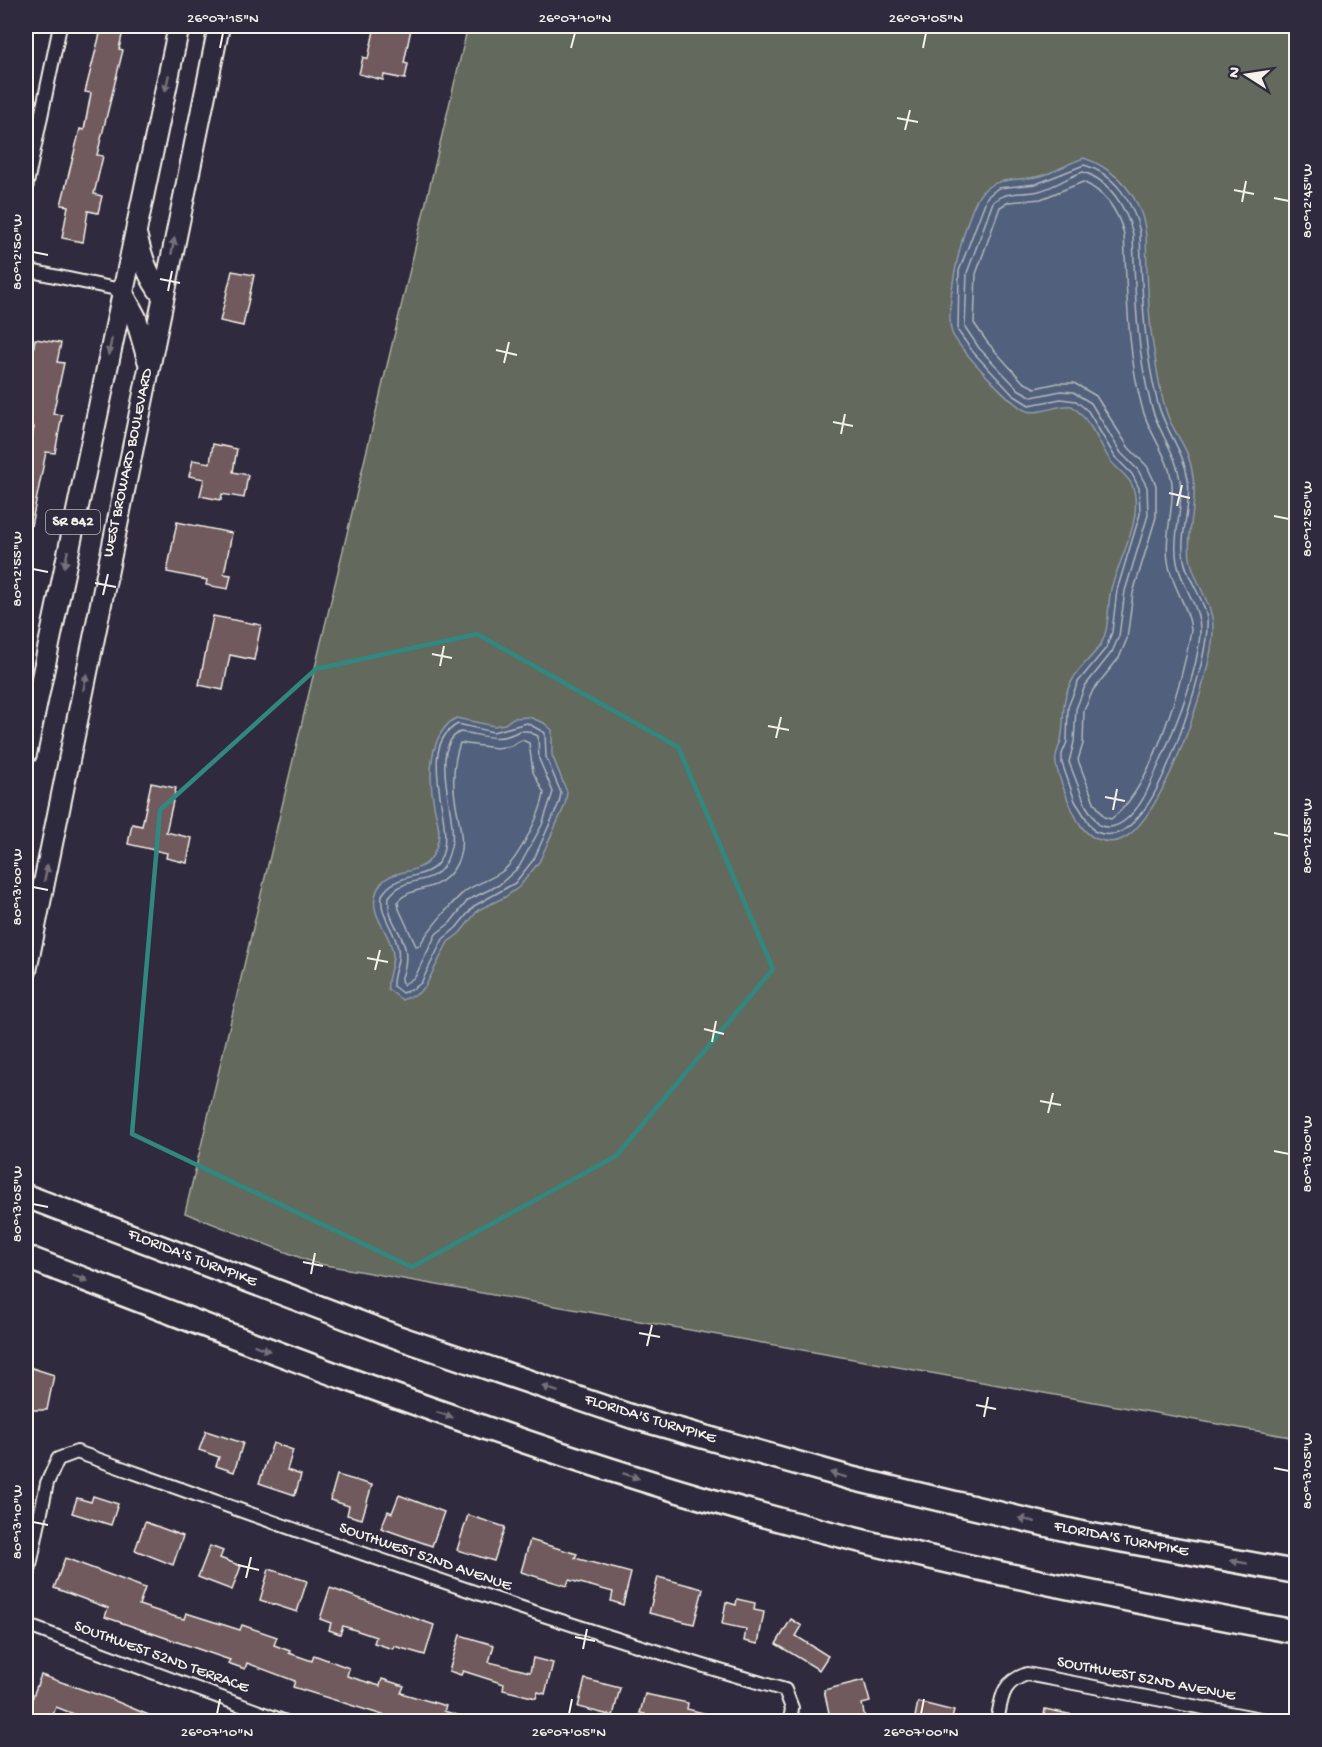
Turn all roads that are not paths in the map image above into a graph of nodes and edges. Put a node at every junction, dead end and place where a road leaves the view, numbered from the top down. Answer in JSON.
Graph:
{"nodes":[{"id":1,"x":60,"y":26,"type":"edge"},
{"id":2,"x":179,"y":26,"type":"edge"},
{"id":3,"x":219,"y":26,"type":"edge"},
{"id":4,"x":26,"y":188,"type":"edge"},
{"id":5,"x":135,"y":231,"type":"junction"},
{"id":6,"x":26,"y":270,"type":"edge"},
{"id":7,"x":122,"y":290,"type":"junction"},
{"id":8,"x":163,"y":296,"type":"junction"},
{"id":9,"x":149,"y":365,"type":"junction"},
{"id":10,"x":26,"y":754,"type":"edge"},
{"id":11,"x":26,"y":971,"type":"edge"},
{"id":12,"x":26,"y":1196,"type":"edge"},
{"id":13,"x":26,"y":1257,"type":"edge"},
{"id":14,"x":1296,"y":1572,"type":"edge"},
{"id":15,"x":26,"y":1586,"type":"edge"},
{"id":16,"x":26,"y":1625,"type":"edge"},
{"id":17,"x":1296,"y":1632,"type":"edge"},
{"id":18,"x":1210,"y":1716,"type":"edge"},
{"id":19,"x":286,"y":1722,"type":"edge"},
{"id":20,"x":790,"y":1722,"type":"edge"},
{"id":21,"x":997,"y":1722,"type":"edge"},
{"id":22,"x":1276,"y":1722,"type":"edge"}],
"edges":[{"from":1,"to":4,"type":"street"},
{"from":2,"to":5,"type":"main road","number":"SR 842","one_way":true},
{"from":8,"to":3,"type":"main road","name":"WEST BROWARD BOULEVARD","number":"SR 842","one_way":true},
{"from":5,"to":7,"type":"main road","number":"SR 842"},
{"from":5,"to":8,"type":"main road"},
{"from":6,"to":7,"type":"street"},
{"from":7,"to":9,"type":"main road"},
{"from":7,"to":10,"type":"main road","number":"SR 842","one_way":true},
{"from":8,"to":9,"type":"main road","name":"WEST BROWARD BOULEVARD","number":"SR 842"},
{"from":11,"to":9,"type":"main road","name":"WEST BROWARD BOULEVARD","number":"SR 842","one_way":true},
{"from":14,"to":12,"type":"highway","name":"FLORIDA'S TURNPIKE","one_way":true},
{"from":13,"to":17,"type":"highway","one_way":true},
{"from":15,"to":20,"type":"street","name":"SOUTHWEST 52ND AVENUE"},
{"from":16,"to":19,"type":"street","name":"SOUTHWEST 52ND TERRACE"},
{"from":18,"to":21,"type":"street","name":"SOUTHWEST 52ND AVENUE"},
{"from":18,"to":22,"type":"street","name":"SOUTHWEST 52ND AVENUE"}]}
